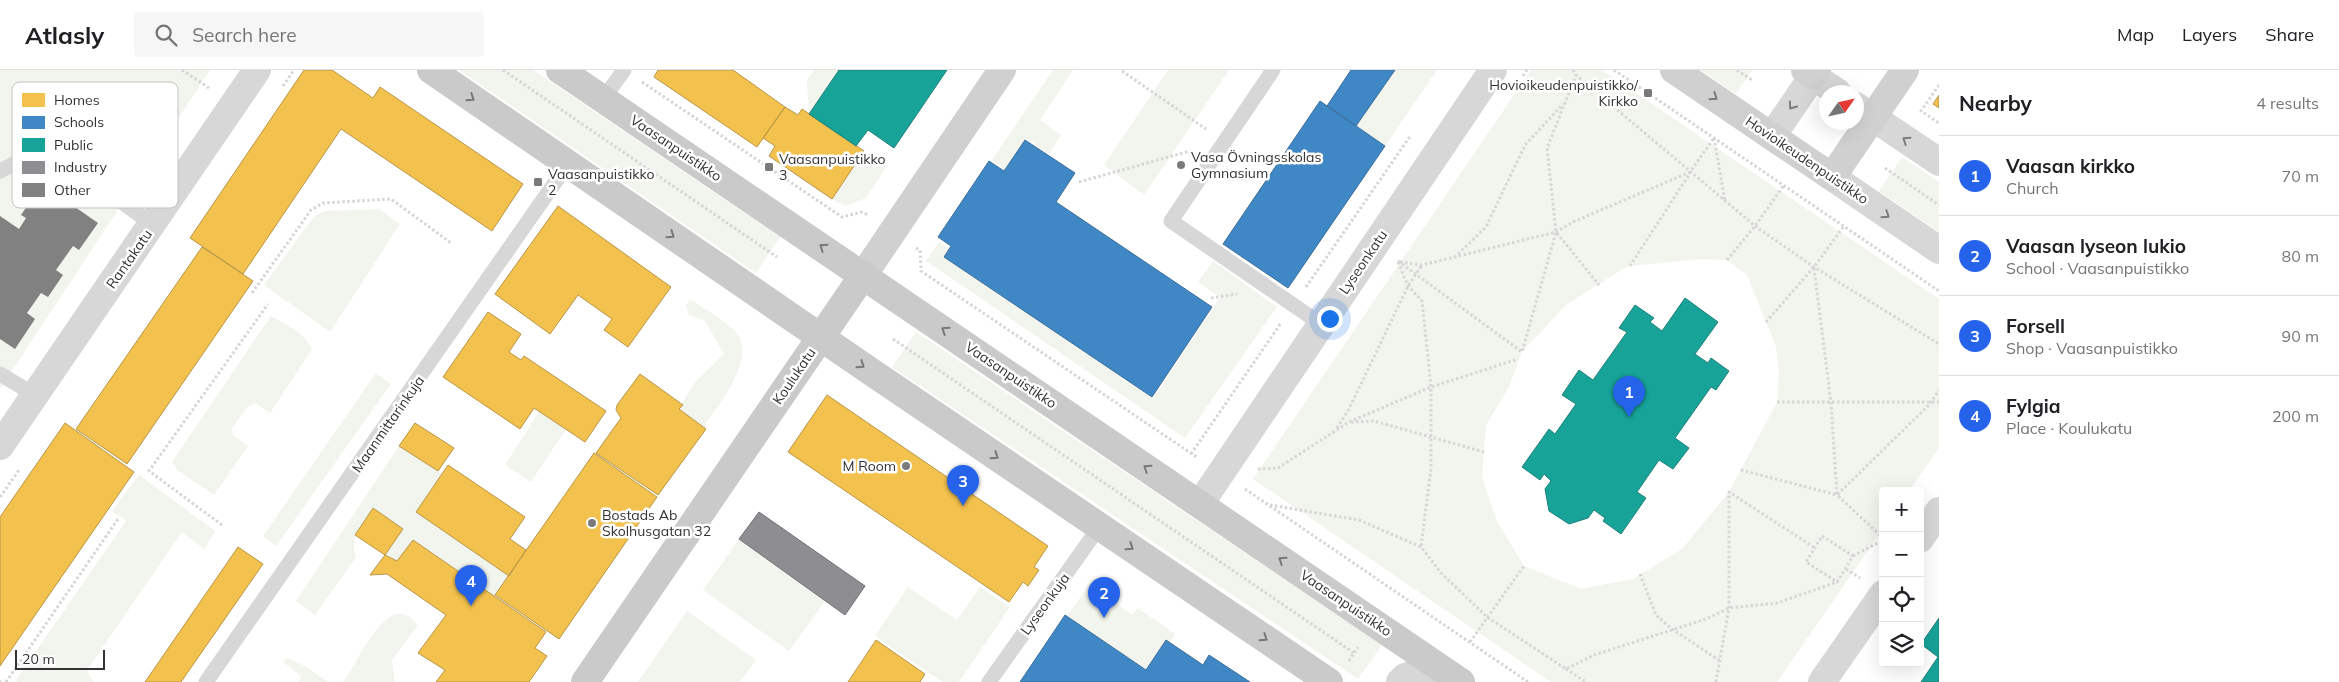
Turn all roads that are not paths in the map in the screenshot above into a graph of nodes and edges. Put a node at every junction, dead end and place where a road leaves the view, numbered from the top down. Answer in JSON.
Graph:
{"nodes":[{"id":1,"x":257,"y":70,"type":"edge"},
{"id":2,"x":431,"y":70,"type":"edge"},
{"id":3,"x":560,"y":70,"type":"edge"},
{"id":4,"x":624,"y":70,"type":"edge"},
{"id":5,"x":1002,"y":70,"type":"edge"},
{"id":6,"x":1273,"y":70,"type":"edge"},
{"id":7,"x":1493,"y":70,"type":"edge"},
{"id":8,"x":1674,"y":70,"type":"edge"},
{"id":9,"x":1905,"y":70,"type":"edge"},
{"id":10,"x":1812,"y":72,"type":"edge"},
{"id":11,"x":1828,"y":85,"type":"edge"},
{"id":12,"x":603,"y":100,"type":"junction"},
{"id":13,"x":1865,"y":112,"type":"edge"},
{"id":14,"x":1772,"y":136,"type":"junction"},
{"id":15,"x":1939,"y":162,"type":"edge"},
{"id":16,"x":568,"y":164,"type":"junction"},
{"id":17,"x":12,"y":165,"type":"edge"},
{"id":18,"x":0,"y":171,"type":"edge"},
{"id":19,"x":1832,"y":177,"type":"junction"},
{"id":20,"x":178,"y":188,"type":"edge"},
{"id":21,"x":130,"y":208,"type":"edge"},
{"id":22,"x":164,"y":208,"type":"edge"},
{"id":23,"x":153,"y":225,"type":"junction"},
{"id":24,"x":1939,"y":250,"type":"edge"},
{"id":25,"x":864,"y":274,"type":"junction"},
{"id":26,"x":1321,"y":324,"type":"junction"},
{"id":27,"x":821,"y":337,"type":"junction"},
{"id":28,"x":0,"y":374,"type":"edge"},
{"id":29,"x":35,"y":395,"type":"junction"},
{"id":30,"x":0,"y":446,"type":"edge"},
{"id":31,"x":1200,"y":504,"type":"junction"},
{"id":32,"x":1939,"y":511,"type":"edge"},
{"id":33,"x":1104,"y":529,"type":"junction"},
{"id":34,"x":1924,"y":533,"type":"edge"},
{"id":35,"x":1879,"y":600,"type":"edge"},
{"id":36,"x":1453,"y":677,"type":"edge"},
{"id":37,"x":206,"y":682,"type":"edge"},
{"id":38,"x":585,"y":682,"type":"edge"},
{"id":39,"x":989,"y":682,"type":"edge"},
{"id":40,"x":1330,"y":682,"type":"edge"},
{"id":41,"x":1400,"y":682,"type":"edge"},
{"id":42,"x":1822,"y":682,"type":"edge"}],
"edges":[{"from":1,"to":20,"type":"street","name":"Rantakatu"},
{"from":2,"to":16,"type":"main road","one_way":true},
{"from":3,"to":12,"type":"main road","name":"Vaasanpuistikko"},
{"from":4,"to":12,"type":"lane"},
{"from":5,"to":25,"type":"main road","name":"Koulukatu"},
{"from":6,"to":26,"type":"lane"},
{"from":7,"to":26,"type":"street","name":"Lyseonkatu"},
{"from":8,"to":14,"type":"main road","name":"Hovioikeudenpuistikko","one_way":true},
{"from":9,"to":13,"type":"main road"},
{"from":10,"to":11,"type":"street"},
{"from":10,"to":14,"type":"street","one_way":true},
{"from":25,"to":12,"type":"main road","name":"Vaasanpuistikko","one_way":true},
{"from":15,"to":13,"type":"street","one_way":true},
{"from":13,"to":19,"type":"main road"},
{"from":14,"to":19,"type":"main road","name":"Hovioikeudenpuistikko"},
{"from":16,"to":27,"type":"main road","one_way":true},
{"from":16,"to":37,"type":"lane","name":"Maanmittarinkuja"},
{"from":17,"to":18,"type":"lane"},
{"from":19,"to":24,"type":"street","name":"Hovioikeudenpuistikko","one_way":true},
{"from":21,"to":23,"type":"lane"},
{"from":22,"to":23,"type":"street","name":"Rantakatu"},
{"from":23,"to":29,"type":"street","name":"Rantakatu"},
{"from":25,"to":27,"type":"main road","name":"Koulukatu"},
{"from":31,"to":25,"type":"main road","name":"Vaasanpuistikko","one_way":true},
{"from":26,"to":31,"type":"street","name":"Lyseonkatu"},
{"from":27,"to":33,"type":"main road","one_way":true},
{"from":27,"to":38,"type":"main road","name":"Koulukatu"},
{"from":28,"to":29,"type":"lane"},
{"from":29,"to":30,"type":"street","name":"Rantakatu"},
{"from":36,"to":31,"type":"main road","name":"Vaasanpuistikko","one_way":true},
{"from":32,"to":34,"type":"street"},
{"from":33,"to":39,"type":"lane","name":"Lyseonkuja"},
{"from":33,"to":40,"type":"main road","one_way":true},
{"from":35,"to":42,"type":"street"},
{"from":36,"to":41,"type":"street"}]}
